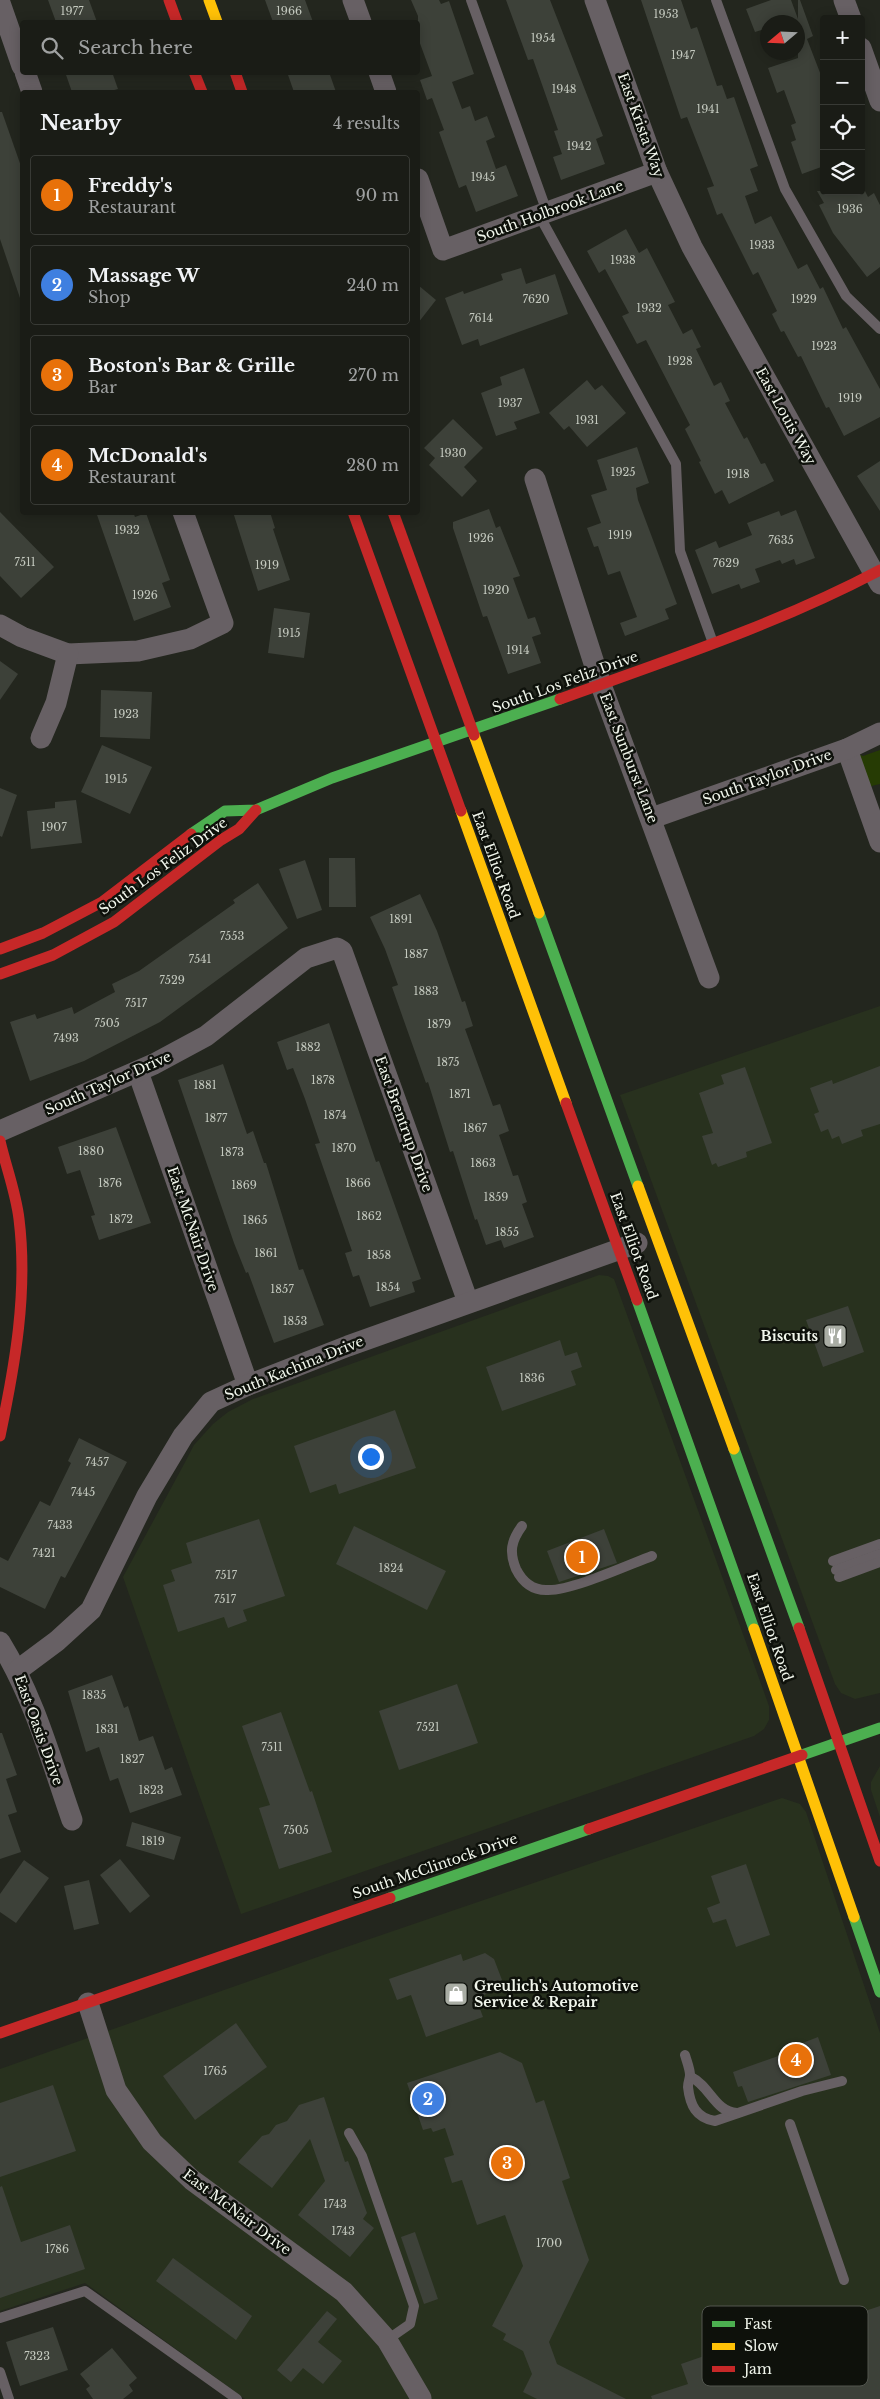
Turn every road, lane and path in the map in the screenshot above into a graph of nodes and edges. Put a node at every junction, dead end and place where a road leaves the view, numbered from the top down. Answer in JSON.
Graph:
{"nodes":[{"id":1,"x":169,"y":0,"type":"edge"},
{"id":2,"x":209,"y":0,"type":"edge"},
{"id":3,"x":353,"y":0,"type":"edge"},
{"id":4,"x":471,"y":0,"type":"edge"},
{"id":5,"x":595,"y":0,"type":"edge"},
{"id":6,"x":716,"y":0,"type":"edge"},
{"id":7,"x":844,"y":0,"type":"edge"},
{"id":8,"x":0,"y":3,"type":"edge"},
{"id":9,"x":850,"y":15,"type":"edge"},
{"id":10,"x":176,"y":20,"type":"edge"},
{"id":11,"x":216,"y":20,"type":"edge"},
{"id":12,"x":360,"y":20,"type":"edge"},
{"id":13,"x":865,"y":59,"type":"edge"},
{"id":14,"x":20,"y":60,"type":"edge"},
{"id":15,"x":26,"y":75,"type":"edge"},
{"id":16,"x":195,"y":75,"type":"edge"},
{"id":17,"x":236,"y":75,"type":"edge"},
{"id":18,"x":380,"y":75,"type":"edge"},
{"id":19,"x":31,"y":90,"type":"edge"},
{"id":20,"x":201,"y":90,"type":"edge"},
{"id":21,"x":241,"y":90,"type":"edge"},
{"id":22,"x":385,"y":90,"type":"edge"},
{"id":23,"x":880,"y":101,"type":"edge"},
{"id":24,"x":657,"y":172,"type":"junction"},
{"id":25,"x":420,"y":185,"type":"edge"},
{"id":26,"x":543,"y":213,"type":"junction"},
{"id":27,"x":692,"y":247,"type":"joint"},
{"id":28,"x":880,"y":329,"type":"edge"},
{"id":29,"x":535,"y":479,"type":"dead end"},
{"id":30,"x":184,"y":515,"type":"edge"},
{"id":31,"x":354,"y":515,"type":"edge"},
{"id":32,"x":394,"y":515,"type":"edge"},
{"id":33,"x":878,"y":576,"type":"edge"},
{"id":34,"x":0,"y":625,"type":"edge"},
{"id":35,"x":713,"y":644,"type":"junction"},
{"id":36,"x":68,"y":654,"type":"junction"},
{"id":37,"x":601,"y":685,"type":"junction"},
{"id":38,"x":472,"y":731,"type":"junction"},
{"id":39,"x":880,"y":733,"type":"edge"},
{"id":40,"x":41,"y":738,"type":"dead end"},
{"id":41,"x":436,"y":742,"type":"junction"},
{"id":42,"x":847,"y":749,"type":"junction"},
{"id":43,"x":256,"y":810,"type":"junction"},
{"id":44,"x":652,"y":818,"type":"junction"},
{"id":45,"x":880,"y":842,"type":"edge"},
{"id":46,"x":337,"y":948,"type":"joint"},
{"id":47,"x":0,"y":949,"type":"edge"},
{"id":48,"x":0,"y":974,"type":"edge"},
{"id":49,"x":709,"y":978,"type":"dead end"},
{"id":50,"x":138,"y":1072,"type":"junction"},
{"id":51,"x":0,"y":1131,"type":"edge"},
{"id":52,"x":0,"y":1141,"type":"edge"},
{"id":53,"x":628,"y":1246,"type":"junction"},
{"id":54,"x":468,"y":1302,"type":"junction"},
{"id":55,"x":7,"y":1368,"type":"edge"},
{"id":56,"x":248,"y":1385,"type":"junction"},
{"id":57,"x":0,"y":1436,"type":"edge"},
{"id":58,"x":522,"y":1526,"type":"dead end"},
{"id":59,"x":880,"y":1544,"type":"edge"},
{"id":60,"x":880,"y":1554,"type":"edge"},
{"id":61,"x":652,"y":1556,"type":"dead end"},
{"id":62,"x":880,"y":1562,"type":"edge"},
{"id":63,"x":836,"y":1569,"type":"junction"},
{"id":64,"x":0,"y":1642,"type":"edge"},
{"id":65,"x":18,"y":1670,"type":"junction"},
{"id":66,"x":880,"y":1728,"type":"edge"},
{"id":67,"x":840,"y":1742,"type":"junction"},
{"id":68,"x":799,"y":1755,"type":"junction"},
{"id":69,"x":72,"y":1820,"type":"dead end"},
{"id":70,"x":880,"y":1861,"type":"edge"},
{"id":71,"x":880,"y":1992,"type":"edge"},
{"id":72,"x":88,"y":2003,"type":"junction"},
{"id":73,"x":0,"y":2034,"type":"edge"},
{"id":74,"x":685,"y":2055,"type":"dead end"},
{"id":75,"x":691,"y":2077,"type":"junction"},
{"id":76,"x":842,"y":2081,"type":"dead end"},
{"id":77,"x":739,"y":2113,"type":"junction"},
{"id":78,"x":790,"y":2124,"type":"dead end"},
{"id":79,"x":349,"y":2133,"type":"dead end"},
{"id":80,"x":844,"y":2280,"type":"dead end"},
{"id":81,"x":0,"y":2318,"type":"edge"},
{"id":82,"x":387,"y":2340,"type":"junction"},
{"id":83,"x":0,"y":2372,"type":"edge"},
{"id":84,"x":421,"y":2398,"type":"edge"},
{"id":85,"x":9,"y":2399,"type":"edge"},
{"id":86,"x":237,"y":2399,"type":"edge"}],
"edges":[{"from":1,"to":10,"type":"main road"},
{"from":2,"to":11,"type":"main road"},
{"from":3,"to":12,"type":"street"},
{"from":4,"to":26,"type":"lane"},
{"from":5,"to":24,"type":"street","name":"East Krista Way"},
{"from":6,"to":28,"type":"lane"},
{"from":7,"to":9,"type":"street"},
{"from":8,"to":14,"type":"street"},
{"from":13,"to":23,"type":"street"},
{"from":15,"to":19,"type":"street"},
{"from":16,"to":20,"type":"main road"},
{"from":17,"to":21,"type":"main road"},
{"from":18,"to":22,"type":"street"},
{"from":24,"to":26,"type":"street","name":"South Holbrook Lane"},
{"from":24,"to":27,"type":"street","name":"East Krista Way"},
{"from":25,"to":26,"type":"street","name":"South Holbrook Lane"},
{"from":26,"to":35,"type":"lane"},
{"from":27,"to":33,"type":"street","name":"East Louis Way"},
{"from":29,"to":37,"type":"street","name":"East Sunburst Lane"},
{"from":30,"to":36,"type":"street"},
{"from":31,"to":41,"type":"main road","name":"East Elliot Road"},
{"from":32,"to":38,"type":"main road","name":"East Elliot Road"},
{"from":33,"to":35,"type":"main road","name":"South Los Feliz Drive"},
{"from":34,"to":36,"type":"street"},
{"from":35,"to":37,"type":"main road","name":"South Los Feliz Drive"},
{"from":36,"to":40,"type":"street"},
{"from":37,"to":38,"type":"main road","name":"South Los Feliz Drive"},
{"from":37,"to":44,"type":"street","name":"East Sunburst Lane"},
{"from":38,"to":41,"type":"main road","name":"South Los Feliz Drive"},
{"from":38,"to":67,"type":"main road","name":"East Elliot Road"},
{"from":39,"to":42,"type":"street","name":"South Taylor Drive"},
{"from":41,"to":43,"type":"main road","name":"South Los Feliz Drive"},
{"from":41,"to":53,"type":"main road","name":"East Elliot Road"},
{"from":42,"to":44,"type":"street","name":"South Taylor Drive"},
{"from":42,"to":45,"type":"street"},
{"from":43,"to":47,"type":"main road","name":"South Los Feliz Drive"},
{"from":43,"to":48,"type":"main road","name":"South Los Feliz Drive"},
{"from":44,"to":49,"type":"street","name":"East Sunburst Lane"},
{"from":46,"to":50,"type":"street","name":"South Taylor Drive"},
{"from":46,"to":54,"type":"street","name":"East Brentrup Drive"},
{"from":50,"to":51,"type":"street","name":"South Taylor Drive"},
{"from":50,"to":56,"type":"street","name":"East McNair Drive"},
{"from":52,"to":55,"type":"main road"},
{"from":53,"to":54,"type":"street","name":"South Kachina Drive"},
{"from":53,"to":68,"type":"main road","name":"East Elliot Road"},
{"from":54,"to":56,"type":"street","name":"South Kachina Drive"},
{"from":55,"to":57,"type":"main road"},
{"from":56,"to":65,"type":"street","name":"South Kachina Drive"},
{"from":58,"to":61,"type":"lane"},
{"from":59,"to":63,"type":"lane"},
{"from":60,"to":63,"type":"lane"},
{"from":62,"to":63,"type":"lane"},
{"from":64,"to":65,"type":"street","name":"East Oasis Drive"},
{"from":65,"to":69,"type":"street","name":"East Oasis Drive"},
{"from":66,"to":67,"type":"main road","name":"South McClintock Drive"},
{"from":67,"to":68,"type":"main road","name":"South McClintock Drive"},
{"from":67,"to":70,"type":"main road","name":"East Elliot Road"},
{"from":68,"to":71,"type":"main road","name":"East Elliot Road"},
{"from":68,"to":72,"type":"main road","name":"South McClintock Drive"},
{"from":72,"to":73,"type":"main road","name":"South McClintock Drive"},
{"from":72,"to":82,"type":"street","name":"East McNair Drive"},
{"from":74,"to":75,"type":"lane"},
{"from":75,"to":77,"type":"lane"},
{"from":75,"to":77,"type":"lane"},
{"from":76,"to":77,"type":"lane"},
{"from":78,"to":80,"type":"lane"},
{"from":79,"to":82,"type":"lane"},
{"from":81,"to":86,"type":"lane"},
{"from":82,"to":84,"type":"street","name":"East McNair Drive"},
{"from":83,"to":85,"type":"lane"}]}
